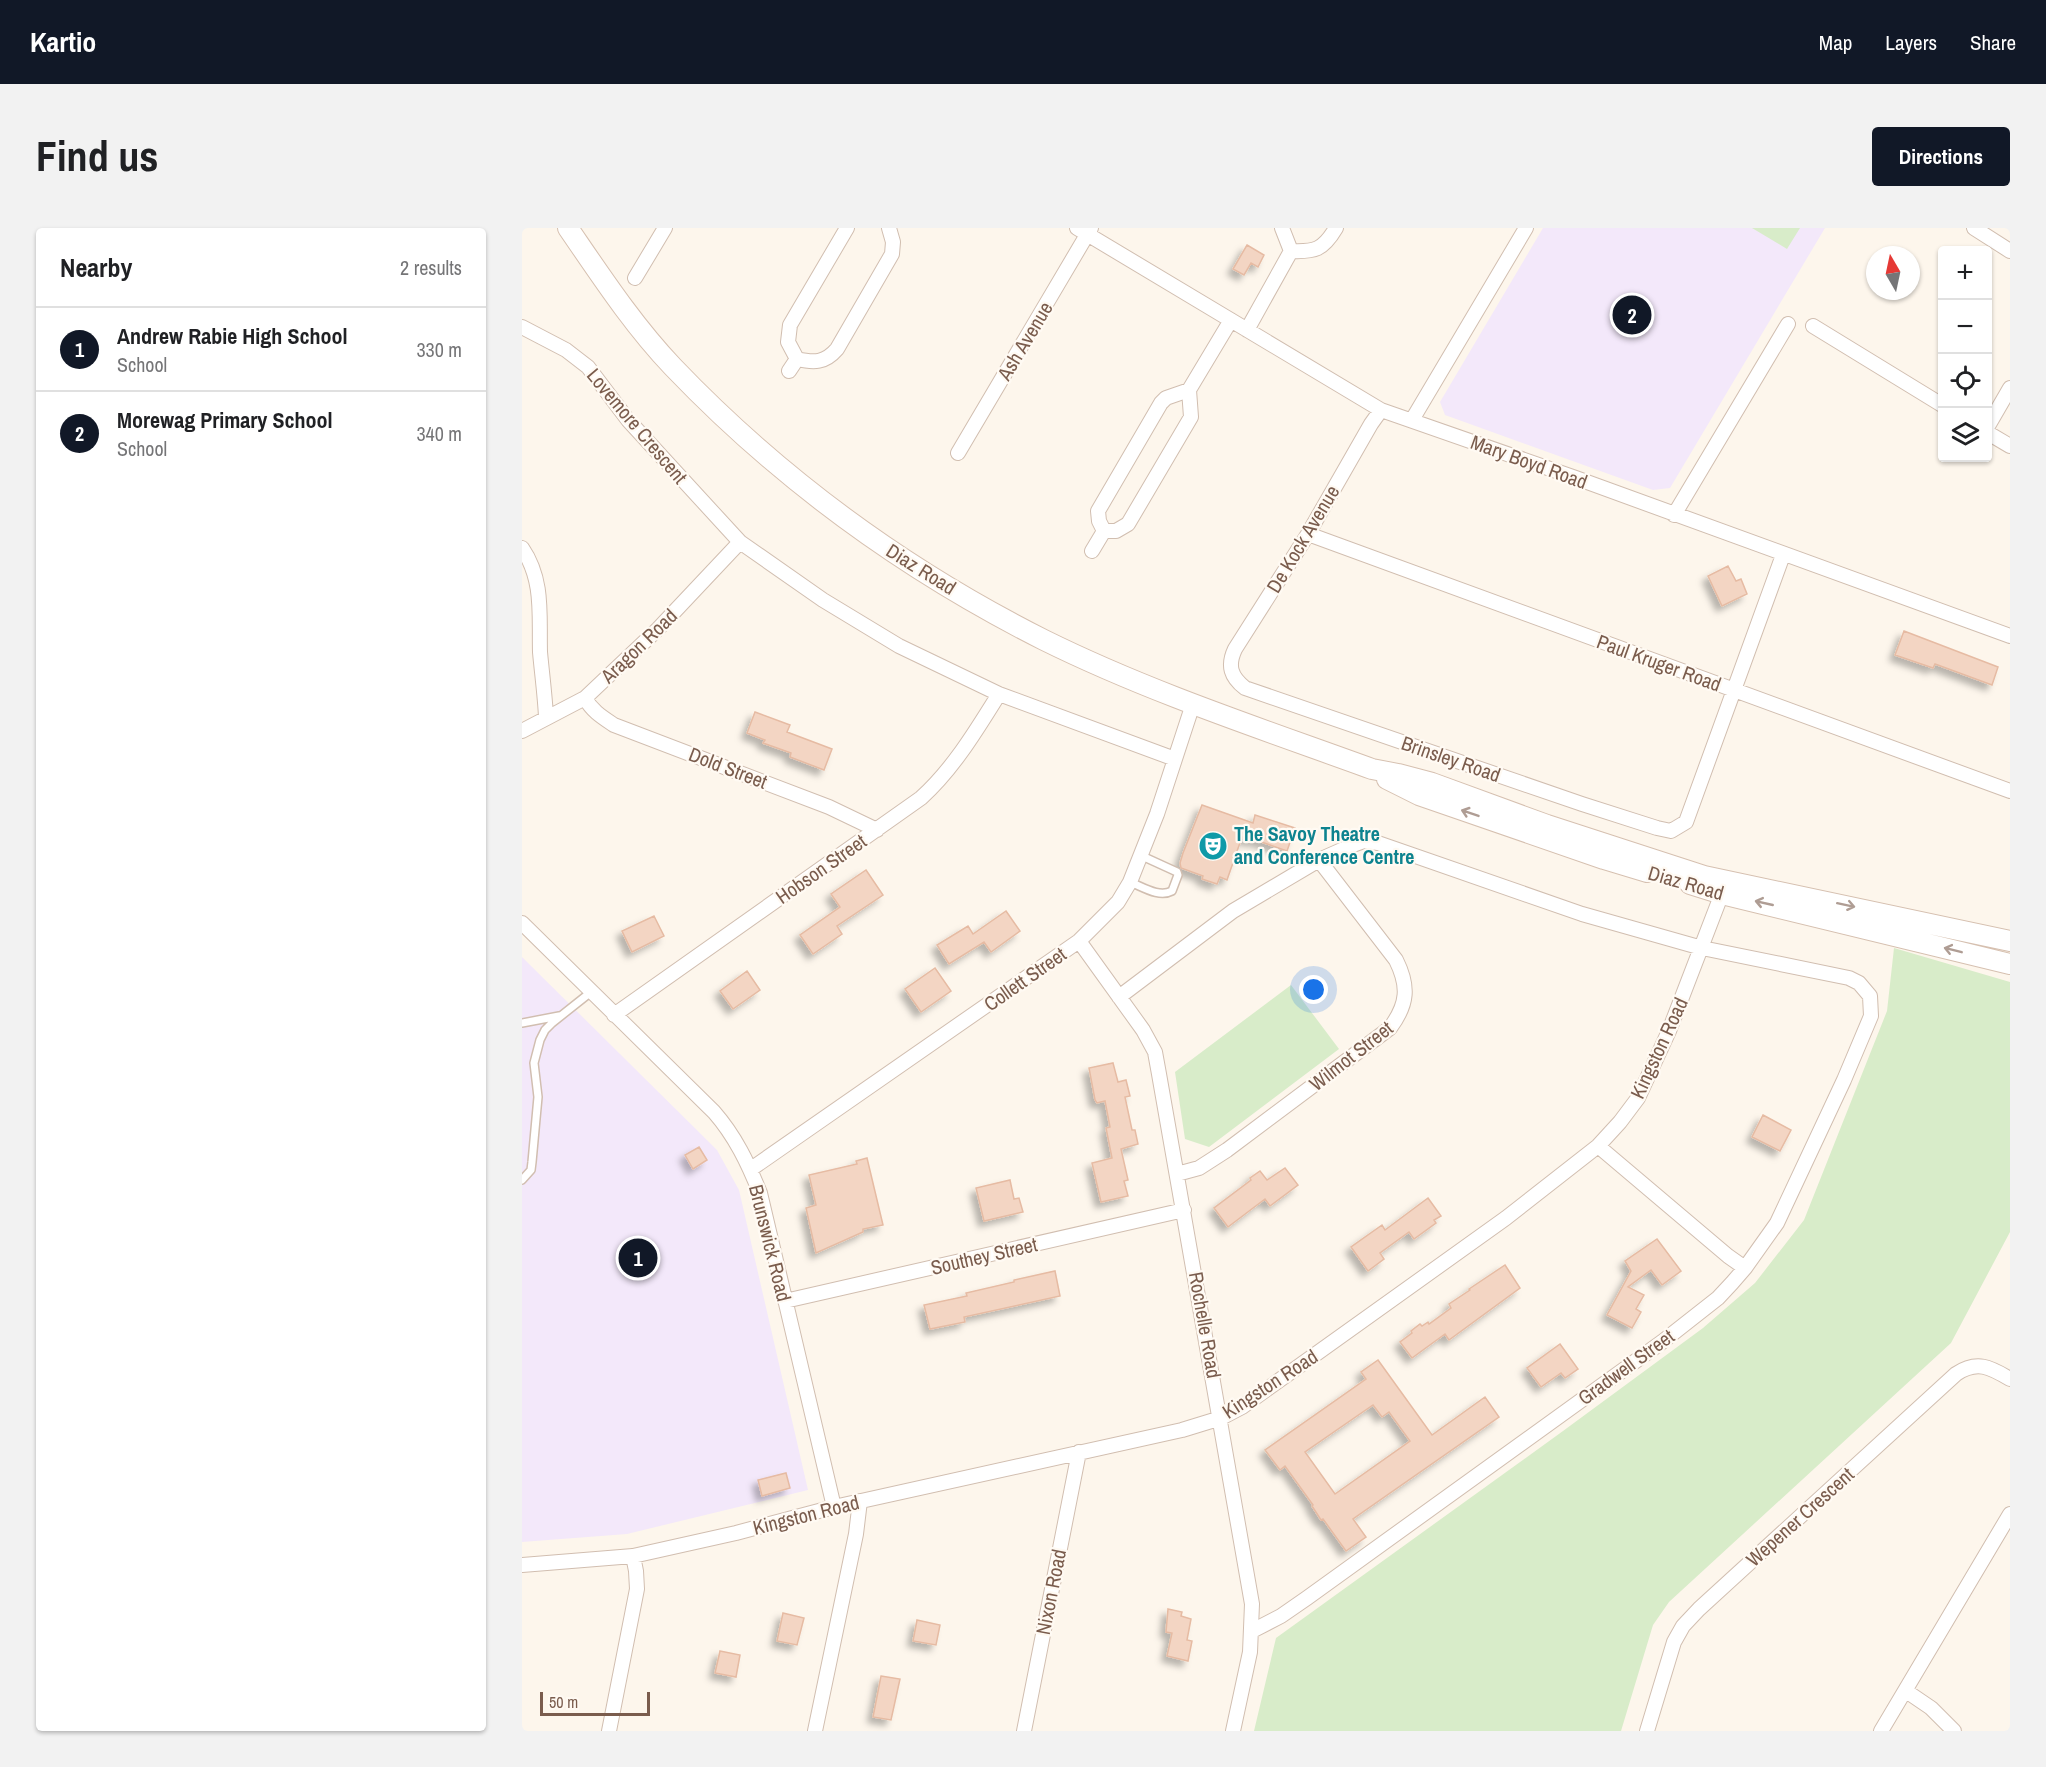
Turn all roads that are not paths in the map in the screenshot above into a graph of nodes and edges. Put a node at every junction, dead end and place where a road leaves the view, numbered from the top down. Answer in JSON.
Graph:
{"nodes":[{"id":1,"x":568,"y":228,"type":"edge"},
{"id":2,"x":665,"y":228,"type":"edge"},
{"id":3,"x":847,"y":228,"type":"edge"},
{"id":4,"x":890,"y":228,"type":"edge"},
{"id":5,"x":1282,"y":228,"type":"edge"},
{"id":6,"x":1336,"y":228,"type":"edge"},
{"id":7,"x":1526,"y":228,"type":"edge"},
{"id":8,"x":1974,"y":228,"type":"edge"},
{"id":9,"x":1085,"y":230,"type":"edge"},
{"id":10,"x":2010,"y":250,"type":"edge"},
{"id":11,"x":1291,"y":252,"type":"junction"},
{"id":12,"x":635,"y":278,"type":"dead end"},
{"id":13,"x":1231,"y":320,"type":"junction"},
{"id":14,"x":1788,"y":324,"type":"dead end"},
{"id":15,"x":522,"y":327,"type":"edge"},
{"id":16,"x":1813,"y":327,"type":"dead end"},
{"id":17,"x":1247,"y":330,"type":"junction"},
{"id":18,"x":797,"y":359,"type":"junction"},
{"id":19,"x":789,"y":371,"type":"dead end"},
{"id":20,"x":2010,"y":388,"type":"edge"},
{"id":21,"x":1189,"y":390,"type":"junction"},
{"id":22,"x":1938,"y":403,"type":"edge"},
{"id":23,"x":1381,"y":410,"type":"junction"},
{"id":24,"x":1992,"y":419,"type":"edge"},
{"id":25,"x":1412,"y":420,"type":"junction"},
{"id":26,"x":1992,"y":435,"type":"edge"},
{"id":27,"x":2010,"y":446,"type":"edge"},
{"id":28,"x":958,"y":453,"type":"dead end"},
{"id":29,"x":1674,"y":515,"type":"junction"},
{"id":30,"x":1104,"y":531,"type":"junction"},
{"id":31,"x":1308,"y":534,"type":"junction"},
{"id":32,"x":740,"y":542,"type":"junction"},
{"id":33,"x":522,"y":548,"type":"edge"},
{"id":34,"x":1092,"y":551,"type":"dead end"},
{"id":35,"x":1783,"y":555,"type":"junction"},
{"id":36,"x":2010,"y":636,"type":"edge"},
{"id":37,"x":1230,"y":669,"type":"joint"},
{"id":38,"x":1732,"y":690,"type":"junction"},
{"id":39,"x":999,"y":694,"type":"junction"},
{"id":40,"x":585,"y":698,"type":"junction"},
{"id":41,"x":1193,"y":704,"type":"junction"},
{"id":42,"x":546,"y":717,"type":"junction"},
{"id":43,"x":522,"y":731,"type":"edge"},
{"id":44,"x":1175,"y":759,"type":"junction"},
{"id":45,"x":2010,"y":791,"type":"edge"},
{"id":46,"x":877,"y":830,"type":"junction"},
{"id":47,"x":1142,"y":856,"type":"junction"},
{"id":48,"x":1319,"y":860,"type":"junction"},
{"id":49,"x":1130,"y":882,"type":"junction"},
{"id":50,"x":1724,"y":887,"type":"junction"},
{"id":51,"x":522,"y":923,"type":"edge"},
{"id":52,"x":1079,"y":941,"type":"junction"},
{"id":53,"x":2010,"y":941,"type":"edge"},
{"id":54,"x":1702,"y":948,"type":"junction"},
{"id":55,"x":2010,"y":964,"type":"edge"},
{"id":56,"x":591,"y":992,"type":"junction"},
{"id":57,"x":1119,"y":997,"type":"junction"},
{"id":58,"x":614,"y":1015,"type":"junction"},
{"id":59,"x":559,"y":1016,"type":"junction"},
{"id":60,"x":522,"y":1023,"type":"edge"},
{"id":61,"x":1598,"y":1146,"type":"junction"},
{"id":62,"x":750,"y":1169,"type":"junction"},
{"id":63,"x":1177,"y":1174,"type":"junction"},
{"id":64,"x":522,"y":1180,"type":"edge"},
{"id":65,"x":1184,"y":1210,"type":"junction"},
{"id":66,"x":1745,"y":1268,"type":"junction"},
{"id":67,"x":785,"y":1301,"type":"junction"},
{"id":68,"x":2010,"y":1379,"type":"edge"},
{"id":69,"x":1221,"y":1418,"type":"junction"},
{"id":70,"x":1079,"y":1452,"type":"junction"},
{"id":71,"x":860,"y":1501,"type":"junction"},
{"id":72,"x":834,"y":1506,"type":"junction"},
{"id":73,"x":2010,"y":1514,"type":"edge"},
{"id":74,"x":633,"y":1556,"type":"junction"},
{"id":75,"x":522,"y":1565,"type":"edge"},
{"id":76,"x":1252,"y":1631,"type":"junction"},
{"id":77,"x":1906,"y":1691,"type":"junction"},
{"id":78,"x":609,"y":1731,"type":"edge"},
{"id":79,"x":815,"y":1731,"type":"edge"},
{"id":80,"x":1024,"y":1731,"type":"edge"},
{"id":81,"x":1233,"y":1731,"type":"edge"},
{"id":82,"x":1647,"y":1731,"type":"edge"},
{"id":83,"x":1881,"y":1731,"type":"edge"},
{"id":84,"x":1954,"y":1731,"type":"edge"}],
"edges":[{"from":1,"to":41,"type":"street","name":"Diaz Road"},
{"from":2,"to":12,"type":"street"},
{"from":3,"to":18,"type":"street"},
{"from":4,"to":18,"type":"street"},
{"from":5,"to":11,"type":"street"},
{"from":6,"to":11,"type":"street"},
{"from":7,"to":25,"type":"street"},
{"from":8,"to":10,"type":"street"},
{"from":9,"to":13,"type":"street","name":"Mary Boyd Road"},
{"from":9,"to":28,"type":"street","name":"Ash Avenue"},
{"from":11,"to":17,"type":"street"},
{"from":13,"to":17,"type":"street","name":"Mary Boyd Road"},
{"from":13,"to":21,"type":"street"},
{"from":14,"to":29,"type":"street"},
{"from":15,"to":32,"type":"street","name":"Lovemore Crescent"},
{"from":16,"to":22,"type":"street"},
{"from":17,"to":23,"type":"street","name":"Mary Boyd Road"},
{"from":18,"to":19,"type":"street"},
{"from":20,"to":24,"type":"street"},
{"from":21,"to":30,"type":"street"},
{"from":21,"to":30,"type":"street"},
{"from":23,"to":25,"type":"street","name":"Mary Boyd Road"},
{"from":23,"to":31,"type":"street","name":"De Kock Avenue"},
{"from":25,"to":29,"type":"street","name":"Mary Boyd Road"},
{"from":26,"to":27,"type":"street"},
{"from":29,"to":35,"type":"street","name":"Mary Boyd Road"},
{"from":30,"to":34,"type":"street"},
{"from":31,"to":37,"type":"street","name":"De Kock Avenue"},
{"from":31,"to":38,"type":"street","name":"Paul Kruger Road"},
{"from":32,"to":39,"type":"street"},
{"from":32,"to":40,"type":"street","name":"Aragon Road"},
{"from":33,"to":42,"type":"street"},
{"from":35,"to":36,"type":"street","name":"Mary Boyd Road"},
{"from":35,"to":38,"type":"street"},
{"from":37,"to":38,"type":"street","name":"Brinsley Road"},
{"from":38,"to":45,"type":"street","name":"Paul Kruger Road"},
{"from":39,"to":44,"type":"street"},
{"from":39,"to":46,"type":"street","name":"Hobson Street"},
{"from":40,"to":42,"type":"street","name":"Aragon Road"},
{"from":40,"to":46,"type":"street","name":"Dold Street"},
{"from":41,"to":44,"type":"street","name":"Collett Street"},
{"from":41,"to":50,"type":"street","name":"Diaz Road"},
{"from":42,"to":43,"type":"street","name":"Aragon Road"},
{"from":44,"to":47,"type":"street","name":"Collett Street"},
{"from":46,"to":58,"type":"street","name":"Hobson Street"},
{"from":47,"to":49,"type":"street","name":"Collett Street"},
{"from":47,"to":49,"type":"lane"},
{"from":48,"to":54,"type":"street"},
{"from":48,"to":57,"type":"street"},
{"from":48,"to":63,"type":"street","name":"Wilmot Street"},
{"from":49,"to":52,"type":"street","name":"Collett Street"},
{"from":50,"to":53,"type":"street","name":"Diaz Road","one_way":true},
{"from":50,"to":54,"type":"street","name":"Kingston Road"},
{"from":55,"to":50,"type":"street","name":"Diaz Road","one_way":true},
{"from":51,"to":56,"type":"street","name":"Brunswick Road"},
{"from":52,"to":57,"type":"street","name":"Rochelle Road"},
{"from":52,"to":62,"type":"street","name":"Collett Street"},
{"from":54,"to":61,"type":"street","name":"Kingston Road"},
{"from":54,"to":66,"type":"street","name":"Gradwell Street"},
{"from":56,"to":58,"type":"street","name":"Brunswick Road"},
{"from":56,"to":59,"type":"lane"},
{"from":57,"to":63,"type":"street","name":"Rochelle Road"},
{"from":58,"to":62,"type":"street","name":"Brunswick Road"},
{"from":59,"to":60,"type":"lane"},
{"from":59,"to":64,"type":"lane"},
{"from":61,"to":66,"type":"street"},
{"from":61,"to":69,"type":"street","name":"Kingston Road"},
{"from":62,"to":67,"type":"street","name":"Brunswick Road"},
{"from":63,"to":65,"type":"street","name":"Rochelle Road"},
{"from":65,"to":67,"type":"street","name":"Southey Street"},
{"from":65,"to":69,"type":"street","name":"Rochelle Road"},
{"from":66,"to":76,"type":"street","name":"Gradwell Street"},
{"from":67,"to":72,"type":"street","name":"Brunswick Road"},
{"from":68,"to":82,"type":"street","name":"Wepener Crescent"},
{"from":69,"to":70,"type":"street","name":"Kingston Road"},
{"from":69,"to":76,"type":"street","name":"Rochelle Road"},
{"from":70,"to":71,"type":"street","name":"Kingston Road"},
{"from":70,"to":80,"type":"street","name":"Nixon Road"},
{"from":71,"to":72,"type":"street","name":"Kingston Road"},
{"from":71,"to":79,"type":"street"},
{"from":72,"to":74,"type":"street","name":"Kingston Road"},
{"from":73,"to":77,"type":"street"},
{"from":74,"to":75,"type":"street","name":"Kingston Road"},
{"from":74,"to":78,"type":"street"},
{"from":76,"to":81,"type":"street","name":"Rochelle Road"},
{"from":77,"to":83,"type":"street"},
{"from":77,"to":84,"type":"street"}]}
